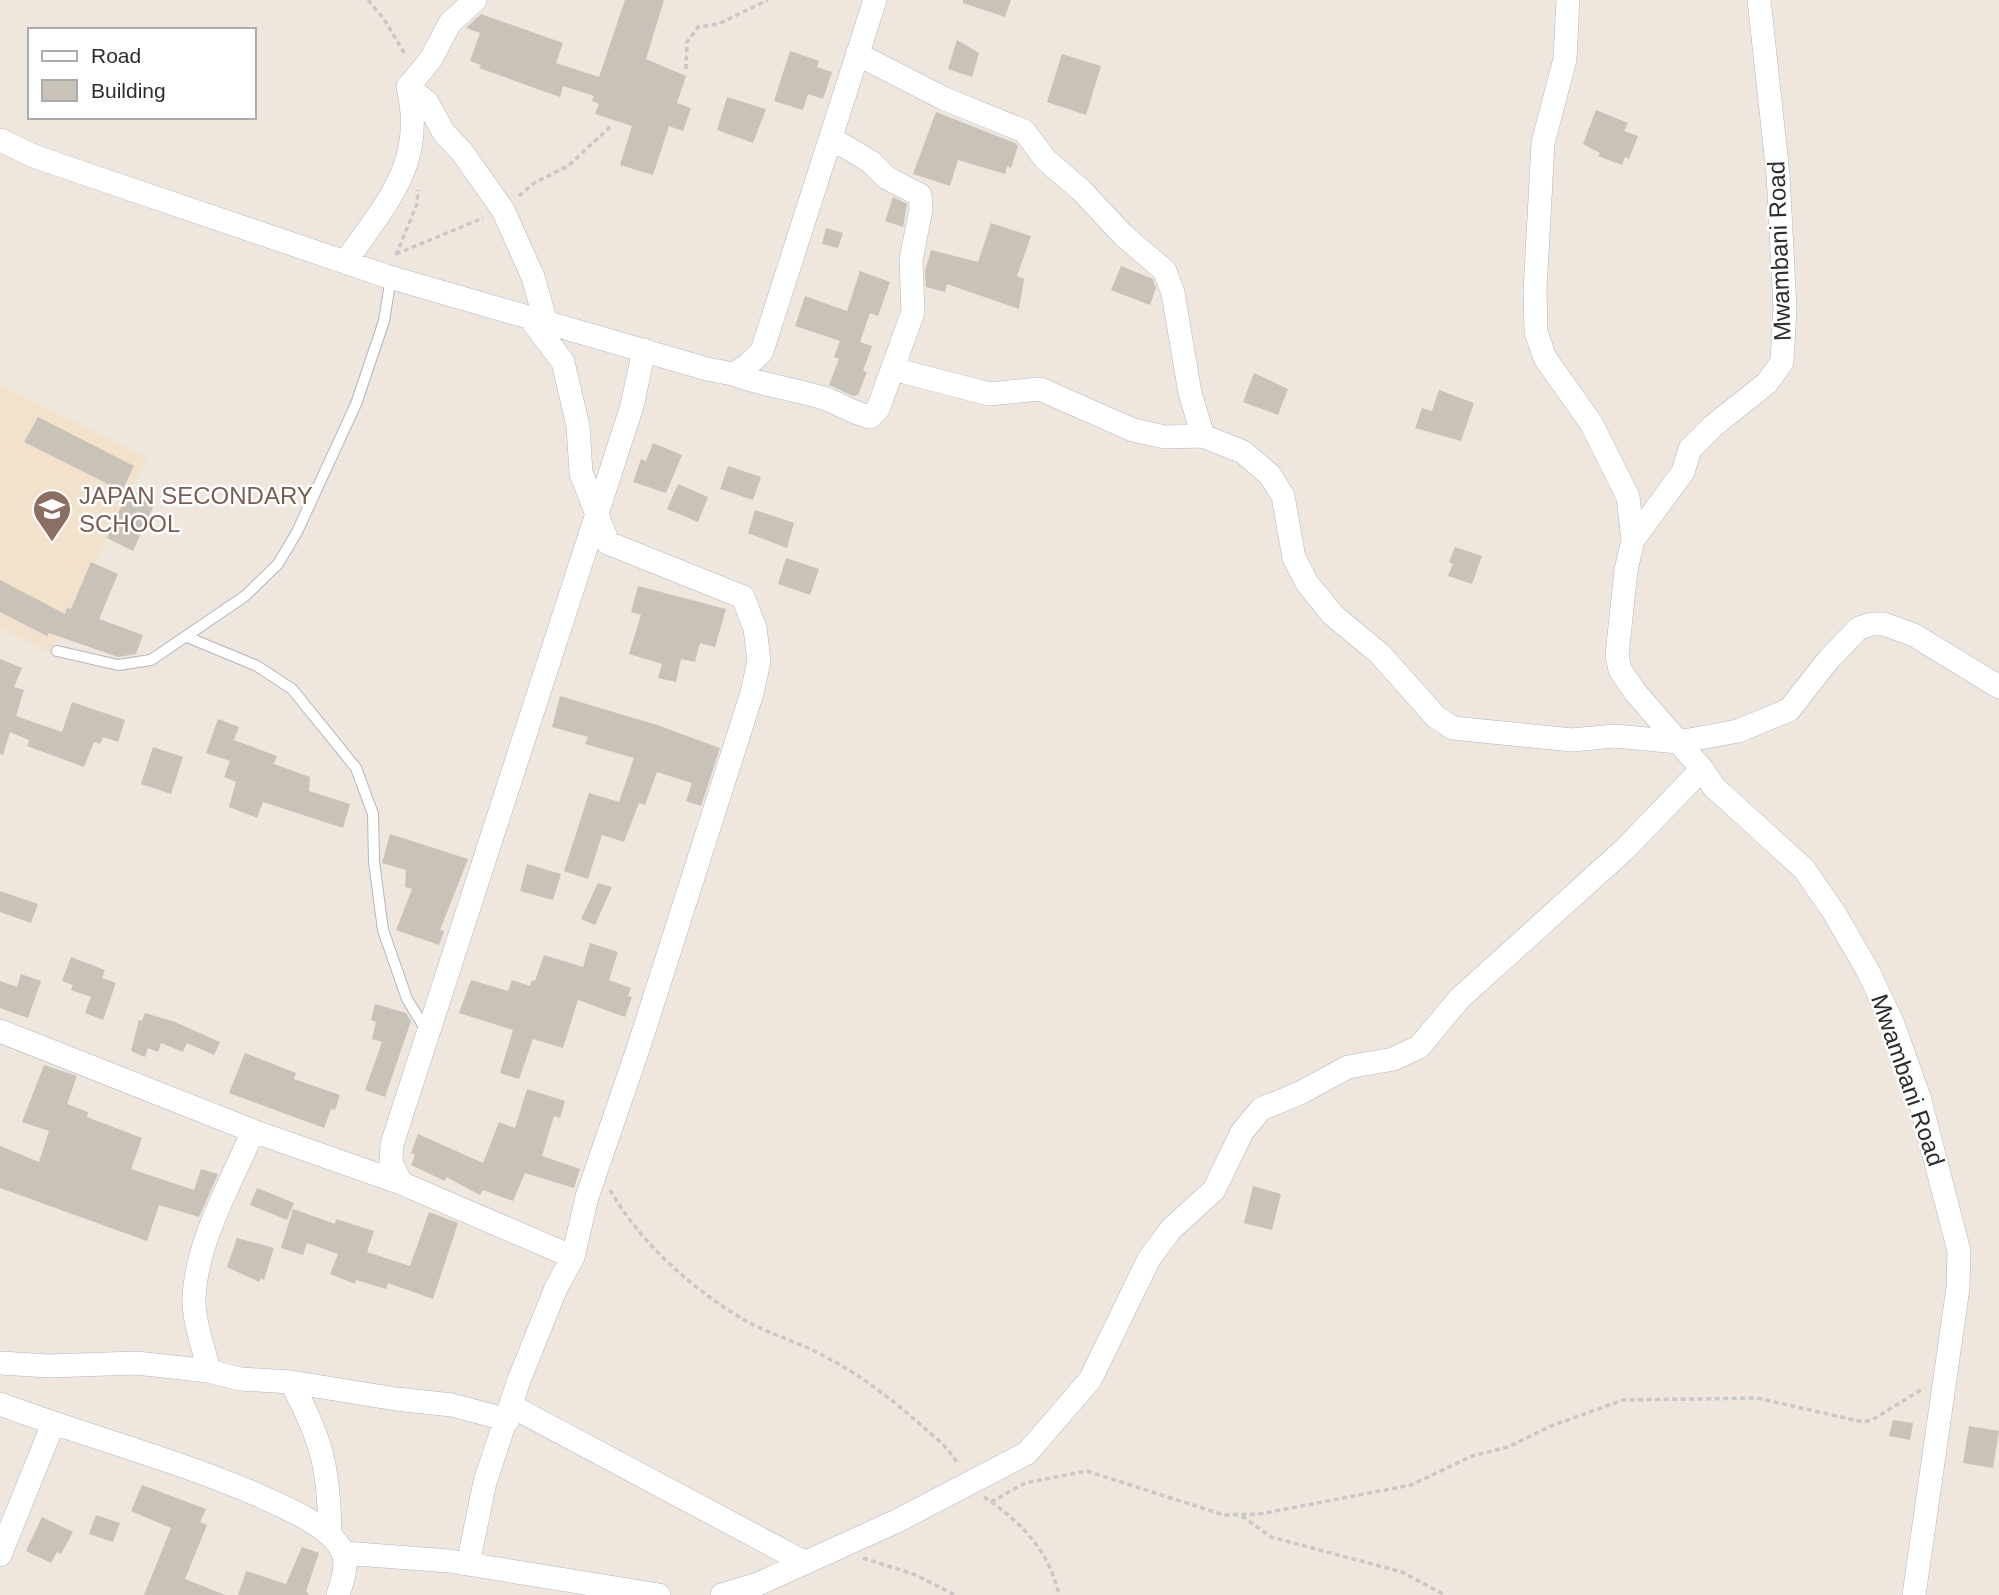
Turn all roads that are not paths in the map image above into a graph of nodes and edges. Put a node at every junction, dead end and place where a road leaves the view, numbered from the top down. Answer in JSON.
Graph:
{"nodes":[{"id":1,"x":475,"y":0,"type":"edge"},
{"id":2,"x":875,"y":0,"type":"edge"},
{"id":3,"x":1568,"y":0,"type":"edge"},
{"id":4,"x":1759,"y":0,"type":"edge"},
{"id":5,"x":857,"y":54,"type":"junction"},
{"id":6,"x":408,"y":87,"type":"junction"},
{"id":7,"x":831,"y":138,"type":"junction"},
{"id":8,"x":0,"y":140,"type":"edge"},
{"id":9,"x":346,"y":261,"type":"junction"},
{"id":10,"x":388,"y":277,"type":"junction"},
{"id":11,"x":538,"y":320,"type":"junction"},
{"id":12,"x":644,"y":350,"type":"junction"},
{"id":13,"x":893,"y":369,"type":"junction"},
{"id":14,"x":733,"y":374,"type":"junction"},
{"id":15,"x":1203,"y":436,"type":"junction"},
{"id":16,"x":595,"y":513,"type":"junction"},
{"id":17,"x":1633,"y":540,"type":"junction"},
{"id":18,"x":187,"y":637,"type":"junction"},
{"id":19,"x":57,"y":651,"type":"dead end"},
{"id":20,"x":1999,"y":687,"type":"edge"},
{"id":21,"x":1678,"y":742,"type":"junction"},
{"id":22,"x":1702,"y":769,"type":"junction"},
{"id":23,"x":426,"y":1030,"type":"junction"},
{"id":24,"x":0,"y":1031,"type":"edge"},
{"id":25,"x":253,"y":1131,"type":"junction"},
{"id":26,"x":401,"y":1182,"type":"junction"},
{"id":27,"x":573,"y":1257,"type":"junction"},
{"id":28,"x":0,"y":1363,"type":"edge"},
{"id":29,"x":209,"y":1371,"type":"junction"},
{"id":30,"x":291,"y":1382,"type":"junction"},
{"id":31,"x":0,"y":1404,"type":"edge"},
{"id":32,"x":510,"y":1413,"type":"junction"},
{"id":33,"x":53,"y":1424,"type":"junction"},
{"id":34,"x":336,"y":1544,"type":"junction"},
{"id":35,"x":0,"y":1555,"type":"edge"},
{"id":36,"x":802,"y":1561,"type":"junction"},
{"id":37,"x":468,"y":1564,"type":"junction"},
{"id":38,"x":555,"y":1587,"type":"edge"},
{"id":39,"x":338,"y":1595,"type":"edge"},
{"id":40,"x":659,"y":1595,"type":"edge"},
{"id":41,"x":722,"y":1595,"type":"edge"},
{"id":42,"x":1914,"y":1595,"type":"edge"}],
"edges":[{"from":1,"to":6,"type":"street"},
{"from":2,"to":5,"type":"street"},
{"from":3,"to":17,"type":"street"},
{"from":4,"to":17,"type":"street","name":"Mwambani Road"},
{"from":5,"to":7,"type":"street"},
{"from":5,"to":15,"type":"street"},
{"from":6,"to":9,"type":"street"},
{"from":6,"to":11,"type":"street"},
{"from":7,"to":13,"type":"street"},
{"from":7,"to":14,"type":"street"},
{"from":8,"to":9,"type":"street"},
{"from":9,"to":10,"type":"street"},
{"from":10,"to":11,"type":"street"},
{"from":10,"to":18,"type":"lane"},
{"from":11,"to":12,"type":"street"},
{"from":11,"to":16,"type":"street"},
{"from":12,"to":14,"type":"street"},
{"from":12,"to":16,"type":"street"},
{"from":13,"to":14,"type":"street"},
{"from":13,"to":15,"type":"street"},
{"from":15,"to":21,"type":"street"},
{"from":16,"to":23,"type":"street"},
{"from":16,"to":27,"type":"street"},
{"from":17,"to":21,"type":"street","name":"Mwambani Road"},
{"from":18,"to":19,"type":"lane"},
{"from":18,"to":23,"type":"lane"},
{"from":20,"to":21,"type":"street"},
{"from":21,"to":22,"type":"street","name":"Mwambani Road"},
{"from":22,"to":36,"type":"street"},
{"from":22,"to":42,"type":"street","name":"Mwambani Road"},
{"from":23,"to":26,"type":"street"},
{"from":24,"to":25,"type":"street"},
{"from":25,"to":26,"type":"street"},
{"from":25,"to":29,"type":"street"},
{"from":26,"to":27,"type":"street"},
{"from":27,"to":32,"type":"street"},
{"from":28,"to":29,"type":"street"},
{"from":29,"to":30,"type":"street"},
{"from":30,"to":32,"type":"street"},
{"from":30,"to":34,"type":"street"},
{"from":31,"to":33,"type":"street"},
{"from":32,"to":36,"type":"street"},
{"from":32,"to":37,"type":"street"},
{"from":33,"to":34,"type":"street"},
{"from":33,"to":35,"type":"street"},
{"from":34,"to":37,"type":"street"},
{"from":34,"to":39,"type":"street"},
{"from":36,"to":41,"type":"street"},
{"from":37,"to":38,"type":"street"},
{"from":38,"to":40,"type":"street"}]}
